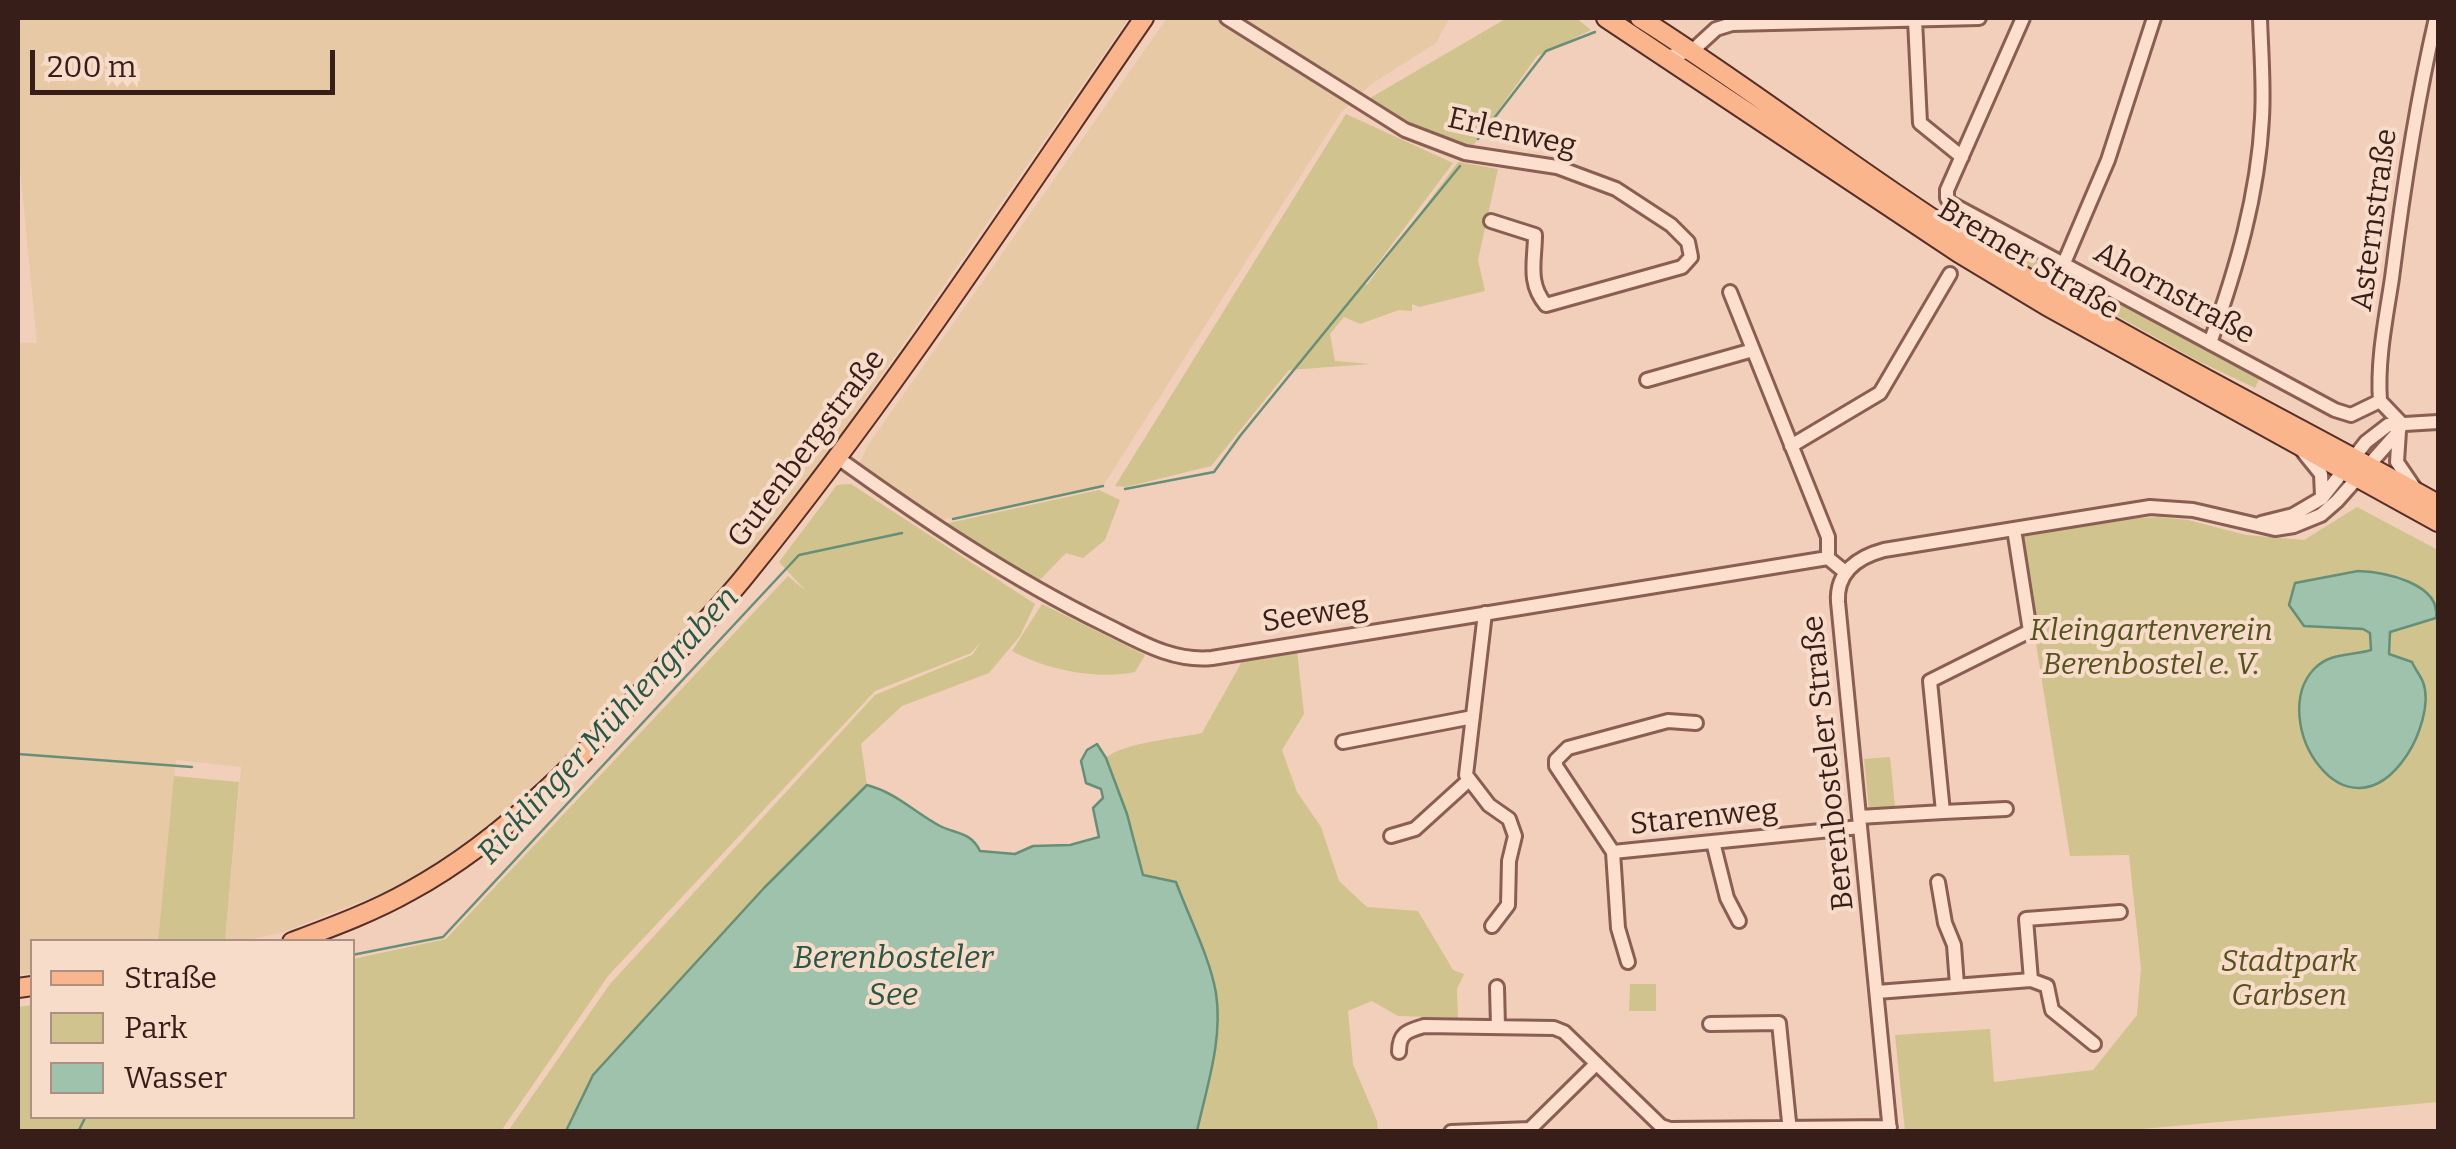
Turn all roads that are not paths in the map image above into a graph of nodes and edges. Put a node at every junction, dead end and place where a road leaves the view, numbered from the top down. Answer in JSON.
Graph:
{"nodes":[{"id":1,"x":1144,"y":18,"type":"edge"},
{"id":2,"x":1227,"y":18,"type":"edge"},
{"id":3,"x":1606,"y":18,"type":"edge"},
{"id":4,"x":1640,"y":18,"type":"edge"},
{"id":5,"x":1979,"y":18,"type":"edge"},
{"id":6,"x":2023,"y":18,"type":"edge"},
{"id":7,"x":2154,"y":18,"type":"edge"},
{"id":8,"x":2260,"y":18,"type":"edge"},
{"id":9,"x":2436,"y":18,"type":"edge"},
{"id":10,"x":1792,"y":20,"type":"edge"},
{"id":11,"x":1916,"y":20,"type":"edge"},
{"id":12,"x":1692,"y":50,"type":"junction"},
{"id":13,"x":1665,"y":58,"type":"junction"},
{"id":14,"x":1962,"y":157,"type":"junction"},
{"id":15,"x":1491,"y":222,"type":"dead end"},
{"id":16,"x":2064,"y":263,"type":"junction"},
{"id":17,"x":1950,"y":274,"type":"dead end"},
{"id":18,"x":1730,"y":292,"type":"dead end"},
{"id":19,"x":2210,"y":342,"type":"junction"},
{"id":20,"x":1753,"y":350,"type":"junction"},
{"id":21,"x":1647,"y":380,"type":"dead end"},
{"id":22,"x":2380,"y":401,"type":"junction"},
{"id":23,"x":2438,"y":422,"type":"edge"},
{"id":24,"x":2400,"y":427,"type":"junction"},
{"id":25,"x":1792,"y":446,"type":"junction"},
{"id":26,"x":2299,"y":447,"type":"junction"},
{"id":27,"x":838,"y":458,"type":"junction"},
{"id":28,"x":2355,"y":468,"type":"junction"},
{"id":29,"x":2419,"y":493,"type":"junction"},
{"id":30,"x":2322,"y":498,"type":"junction"},
{"id":31,"x":2438,"y":504,"type":"edge"},
{"id":32,"x":2438,"y":522,"type":"edge"},
{"id":33,"x":2254,"y":524,"type":"junction"},
{"id":34,"x":2014,"y":528,"type":"junction"},
{"id":35,"x":1828,"y":558,"type":"junction"},
{"id":36,"x":1845,"y":572,"type":"junction"},
{"id":37,"x":1485,"y":613,"type":"junction"},
{"id":38,"x":1473,"y":717,"type":"junction"},
{"id":39,"x":1696,"y":722,"type":"dead end"},
{"id":40,"x":1343,"y":742,"type":"dead end"},
{"id":41,"x":1468,"y":780,"type":"junction"},
{"id":42,"x":2006,"y":809,"type":"dead end"},
{"id":43,"x":1943,"y":812,"type":"junction"},
{"id":44,"x":1859,"y":822,"type":"junction"},
{"id":45,"x":1391,"y":836,"type":"dead end"},
{"id":46,"x":1713,"y":842,"type":"junction"},
{"id":47,"x":1613,"y":852,"type":"junction"},
{"id":48,"x":1938,"y":882,"type":"dead end"},
{"id":49,"x":2120,"y":912,"type":"dead end"},
{"id":50,"x":1738,"y":920,"type":"dead end"},
{"id":51,"x":1492,"y":926,"type":"dead end"},
{"id":52,"x":300,"y":939,"type":"edge"},
{"id":53,"x":1628,"y":962,"type":"dead end"},
{"id":54,"x":2031,"y":980,"type":"junction"},
{"id":55,"x":1957,"y":985,"type":"junction"},
{"id":56,"x":1498,"y":987,"type":"dead end"},
{"id":57,"x":1877,"y":992,"type":"junction"},
{"id":58,"x":1710,"y":1024,"type":"dead end"},
{"id":59,"x":1498,"y":1027,"type":"junction"},
{"id":60,"x":2094,"y":1044,"type":"dead end"},
{"id":61,"x":1399,"y":1052,"type":"dead end"},
{"id":62,"x":1596,"y":1064,"type":"junction"},
{"id":63,"x":1890,"y":1129,"type":"edge"},
{"id":64,"x":1669,"y":1130,"type":"edge"},
{"id":65,"x":1790,"y":1130,"type":"edge"},
{"id":66,"x":1451,"y":1132,"type":"edge"}],
"edges":[{"from":1,"to":27,"type":"main road","name":"Gutenbergstraße"},
{"from":2,"to":15,"type":"street","name":"Erlenweg"},
{"from":3,"to":13,"type":"main road","name":"Bremer Straße"},
{"from":4,"to":12,"type":"main road","name":"Bremer Straße"},
{"from":5,"to":11,"type":"street"},
{"from":6,"to":14,"type":"street"},
{"from":7,"to":16,"type":"street"},
{"from":8,"to":19,"type":"street"},
{"from":9,"to":22,"type":"street","name":"Asternstraße"},
{"from":10,"to":11,"type":"street"},
{"from":10,"to":12,"type":"street"},
{"from":11,"to":14,"type":"street"},
{"from":12,"to":13,"type":"street"},
{"from":12,"to":28,"type":"main road","name":"Bremer Straße"},
{"from":13,"to":26,"type":"main road","name":"Bremer Straße"},
{"from":14,"to":16,"type":"street","name":"Ahornstraße"},
{"from":16,"to":19,"type":"street","name":"Ahornstraße"},
{"from":17,"to":25,"type":"street"},
{"from":18,"to":20,"type":"street"},
{"from":19,"to":22,"type":"street","name":"Ahornstraße"},
{"from":20,"to":21,"type":"street"},
{"from":20,"to":25,"type":"street"},
{"from":22,"to":24,"type":"street"},
{"from":23,"to":24,"type":"street"},
{"from":24,"to":28,"type":"street"},
{"from":24,"to":29,"type":"street"},
{"from":25,"to":35,"type":"street"},
{"from":26,"to":28,"type":"main road","name":"Bremer Straße"},
{"from":26,"to":30,"type":"street"},
{"from":27,"to":37,"type":"street","name":"Seeweg"},
{"from":27,"to":52,"type":"main road","name":"Gutenbergstraße"},
{"from":28,"to":29,"type":"main road","name":"Bremer Straße"},
{"from":28,"to":30,"type":"street","name":"Berenbosteler Straße"},
{"from":28,"to":32,"type":"main road","name":"Bremer Straße"},
{"from":28,"to":33,"type":"street","name":"Berenbosteler Straße"},
{"from":29,"to":31,"type":"main road","name":"Bremer Straße"},
{"from":30,"to":33,"type":"street","name":"Berenbosteler Straße"},
{"from":33,"to":34,"type":"street","name":"Berenbosteler Straße"},
{"from":34,"to":36,"type":"street","name":"Berenbosteler Straße"},
{"from":34,"to":43,"type":"street"},
{"from":35,"to":36,"type":"street"},
{"from":35,"to":37,"type":"street","name":"Seeweg"},
{"from":36,"to":44,"type":"street","name":"Berenbosteler Straße"},
{"from":37,"to":38,"type":"street"},
{"from":38,"to":40,"type":"street"},
{"from":38,"to":41,"type":"street"},
{"from":39,"to":47,"type":"street"},
{"from":41,"to":45,"type":"street"},
{"from":41,"to":51,"type":"street"},
{"from":42,"to":43,"type":"street","name":"Starenweg"},
{"from":43,"to":44,"type":"street","name":"Starenweg"},
{"from":44,"to":46,"type":"street","name":"Starenweg"},
{"from":44,"to":57,"type":"street","name":"Berenbosteler Straße"},
{"from":46,"to":47,"type":"street","name":"Starenweg"},
{"from":46,"to":50,"type":"street"},
{"from":47,"to":53,"type":"street"},
{"from":48,"to":55,"type":"street"},
{"from":49,"to":54,"type":"street"},
{"from":54,"to":55,"type":"street"},
{"from":54,"to":60,"type":"street"},
{"from":55,"to":57,"type":"street"},
{"from":56,"to":59,"type":"street"},
{"from":57,"to":63,"type":"street","name":"Berenbosteler Straße"},
{"from":58,"to":65,"type":"street"},
{"from":59,"to":61,"type":"street"},
{"from":59,"to":62,"type":"street"},
{"from":62,"to":64,"type":"street"},
{"from":62,"to":66,"type":"street"},
{"from":63,"to":65,"type":"street"},
{"from":64,"to":65,"type":"street"}]}
